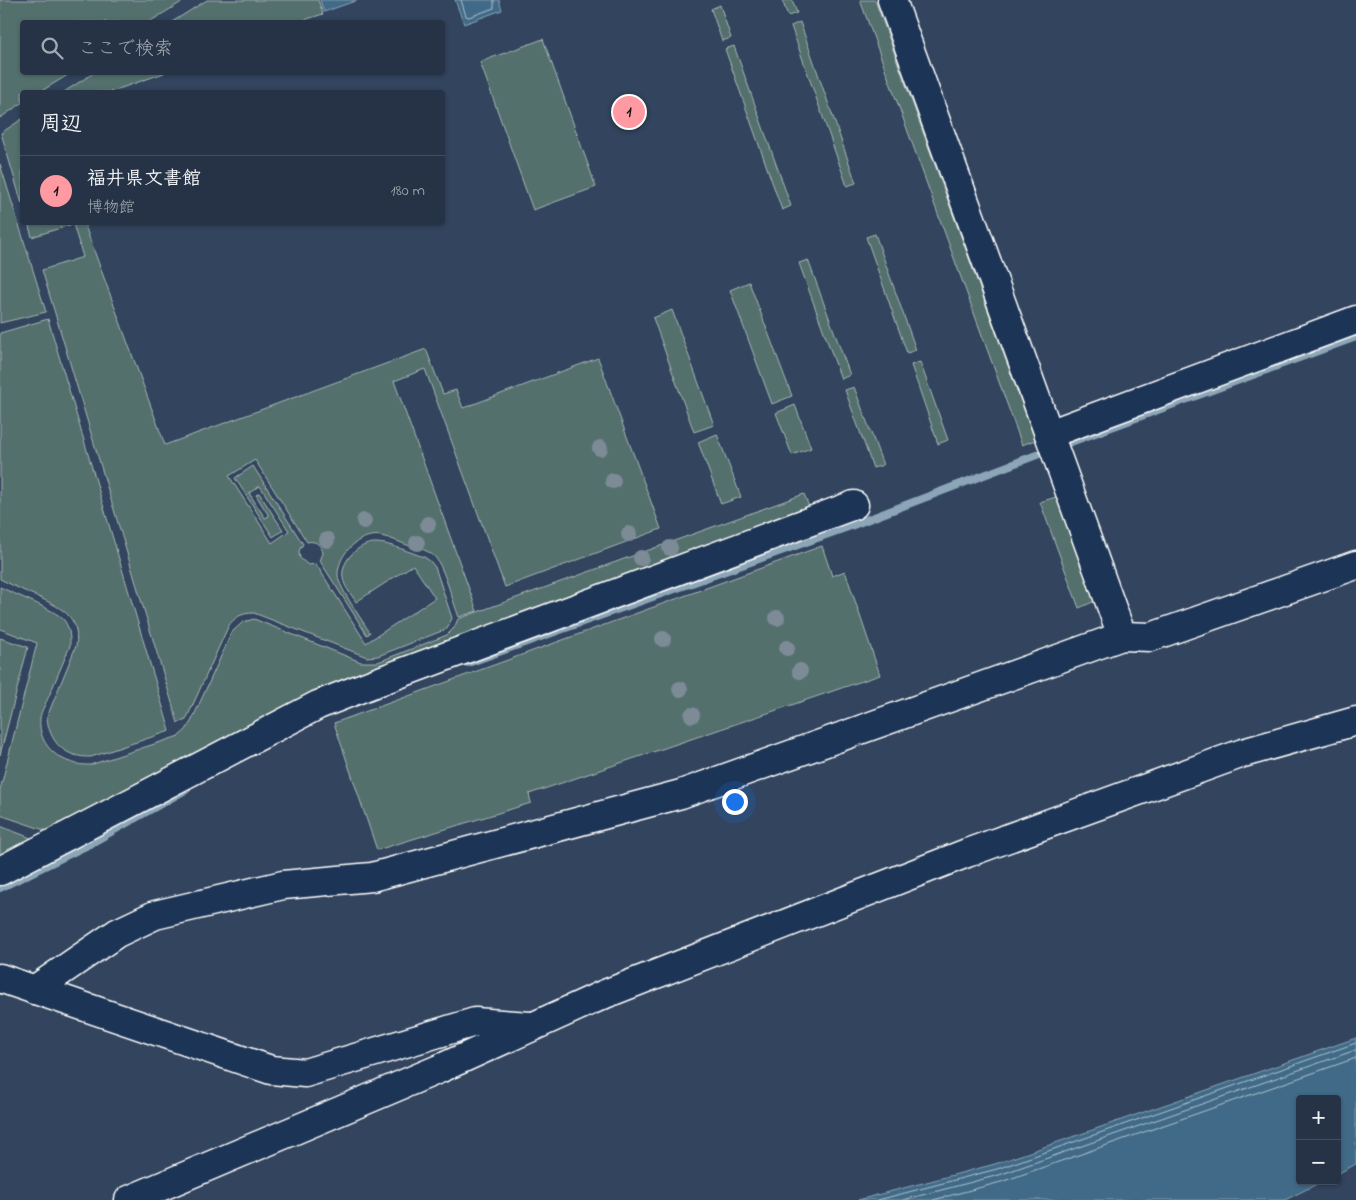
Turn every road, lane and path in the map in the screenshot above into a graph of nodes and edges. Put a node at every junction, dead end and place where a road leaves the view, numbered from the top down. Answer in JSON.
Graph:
{"nodes":[{"id":1,"x":892,"y":0,"type":"edge"},
{"id":2,"x":1356,"y":320,"type":"edge"},
{"id":3,"x":1053,"y":445,"type":"junction"},
{"id":4,"x":854,"y":505,"type":"dead end"},
{"id":5,"x":1356,"y":565,"type":"edge"},
{"id":6,"x":1122,"y":636,"type":"junction"},
{"id":7,"x":1356,"y":721,"type":"edge"},
{"id":8,"x":0,"y":871,"type":"edge"},
{"id":9,"x":0,"y":978,"type":"edge"},
{"id":10,"x":34,"y":990,"type":"junction"},
{"id":11,"x":534,"y":1026,"type":"junction"},
{"id":12,"x":129,"y":1200,"type":"edge"}],
"edges":[{"from":1,"to":3,"type":"street"},
{"from":2,"to":3,"type":"street"},
{"from":3,"to":6,"type":"street"},
{"from":4,"to":8,"type":"street"},
{"from":5,"to":6,"type":"street"},
{"from":6,"to":10,"type":"street"},
{"from":7,"to":11,"type":"street"},
{"from":9,"to":10,"type":"street"},
{"from":10,"to":11,"type":"street"},
{"from":11,"to":12,"type":"street"}]}
